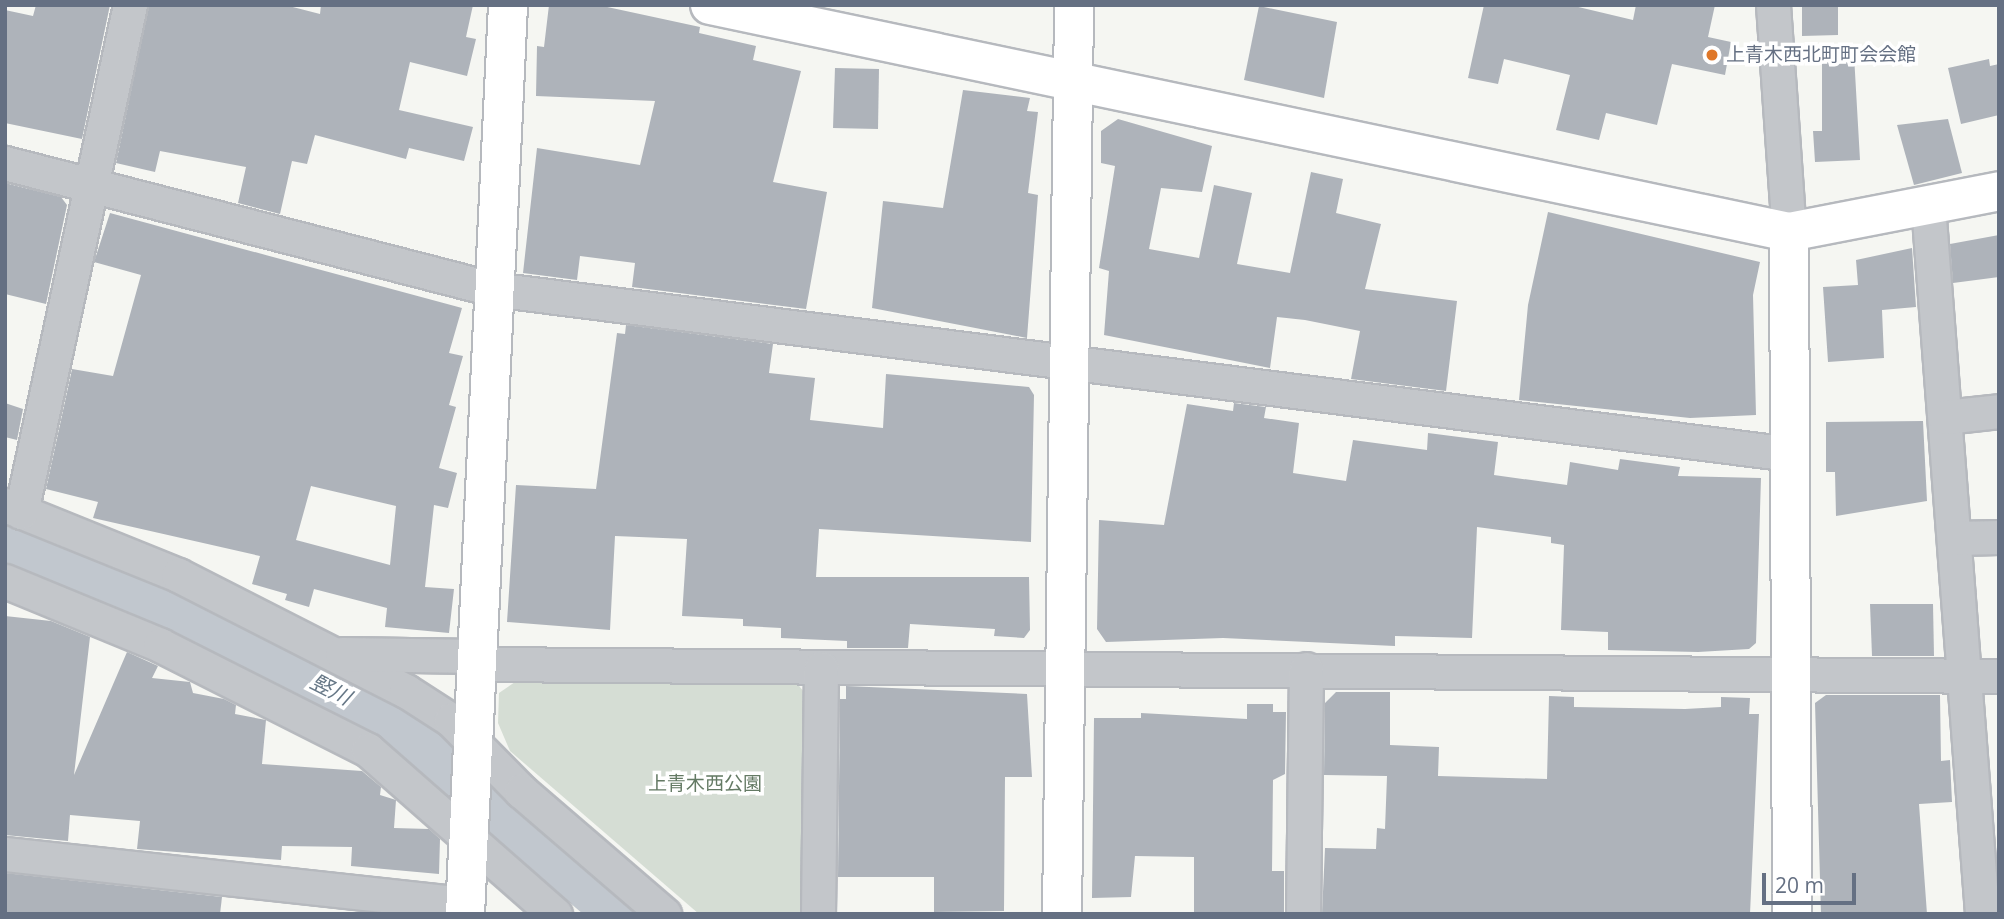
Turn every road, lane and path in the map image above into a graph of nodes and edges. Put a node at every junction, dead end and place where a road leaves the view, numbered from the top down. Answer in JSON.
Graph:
{"nodes":[{"id":1,"x":130,"y":5,"type":"edge"},
{"id":2,"x":508,"y":5,"type":"edge"},
{"id":3,"x":1074,"y":5,"type":"edge"},
{"id":4,"x":1773,"y":5,"type":"edge"},
{"id":5,"x":729,"y":7,"type":"edge"},
{"id":6,"x":1073,"y":86,"type":"junction"},
{"id":7,"x":5,"y":163,"type":"edge"},
{"id":8,"x":90,"y":186,"type":"junction"},
{"id":9,"x":1999,"y":191,"type":"edge"},
{"id":10,"x":1928,"y":205,"type":"junction"},
{"id":11,"x":1789,"y":232,"type":"junction"},
{"id":12,"x":493,"y":289,"type":"junction"},
{"id":13,"x":1070,"y":367,"type":"junction"},
{"id":14,"x":1999,"y":411,"type":"edge"},
{"id":15,"x":1945,"y":417,"type":"junction"},
{"id":16,"x":1790,"y":454,"type":"junction"},
{"id":17,"x":13,"y":509,"type":"edge"},
{"id":18,"x":1999,"y":537,"type":"edge"},
{"id":19,"x":1955,"y":538,"type":"junction"},
{"id":20,"x":5,"y":581,"type":"edge"},
{"id":21,"x":336,"y":654,"type":"junction"},
{"id":22,"x":479,"y":660,"type":"junction"},
{"id":23,"x":1066,"y":667,"type":"junction"},
{"id":24,"x":821,"y":668,"type":"junction"},
{"id":25,"x":1306,"y":669,"type":"junction"},
{"id":26,"x":1792,"y":676,"type":"junction"},
{"id":27,"x":1983,"y":676,"type":"edge"},
{"id":28,"x":472,"y":745,"type":"junction"},
{"id":29,"x":468,"y":840,"type":"junction"},
{"id":30,"x":5,"y":854,"type":"edge"},
{"id":31,"x":465,"y":909,"type":"edge"},
{"id":32,"x":555,"y":914,"type":"edge"},
{"id":33,"x":664,"y":914,"type":"edge"},
{"id":34,"x":818,"y":914,"type":"edge"},
{"id":35,"x":1062,"y":914,"type":"edge"},
{"id":36,"x":1303,"y":914,"type":"edge"},
{"id":37,"x":1792,"y":914,"type":"edge"},
{"id":38,"x":1982,"y":914,"type":"edge"}],
"edges":[{"from":1,"to":8,"type":"street"},
{"from":2,"to":12,"type":"street"},
{"from":3,"to":6,"type":"street"},
{"from":4,"to":11,"type":"street"},
{"from":5,"to":6,"type":"street"},
{"from":6,"to":11,"type":"street"},
{"from":6,"to":13,"type":"street"},
{"from":7,"to":8,"type":"street"},
{"from":8,"to":12,"type":"street"},
{"from":8,"to":17,"type":"street"},
{"from":9,"to":10,"type":"street"},
{"from":10,"to":11,"type":"street"},
{"from":10,"to":15,"type":"street"},
{"from":11,"to":16,"type":"street"},
{"from":12,"to":13,"type":"street"},
{"from":12,"to":22,"type":"street"},
{"from":13,"to":16,"type":"street"},
{"from":13,"to":23,"type":"street"},
{"from":14,"to":15,"type":"street"},
{"from":15,"to":19,"type":"street"},
{"from":16,"to":26,"type":"street"},
{"from":17,"to":21,"type":"street"},
{"from":18,"to":19,"type":"street"},
{"from":19,"to":27,"type":"street"},
{"from":20,"to":29,"type":"street"},
{"from":21,"to":22,"type":"street"},
{"from":21,"to":28,"type":"street"},
{"from":22,"to":24,"type":"street"},
{"from":22,"to":28,"type":"street"},
{"from":23,"to":24,"type":"street"},
{"from":23,"to":25,"type":"street"},
{"from":23,"to":35,"type":"street"},
{"from":24,"to":34,"type":"street"},
{"from":25,"to":26,"type":"street"},
{"from":25,"to":36,"type":"street"},
{"from":26,"to":27,"type":"street"},
{"from":26,"to":37,"type":"street"},
{"from":27,"to":38,"type":"street"},
{"from":28,"to":29,"type":"street"},
{"from":28,"to":33,"type":"street"},
{"from":29,"to":31,"type":"street"},
{"from":29,"to":32,"type":"street"},
{"from":30,"to":31,"type":"street"}]}
